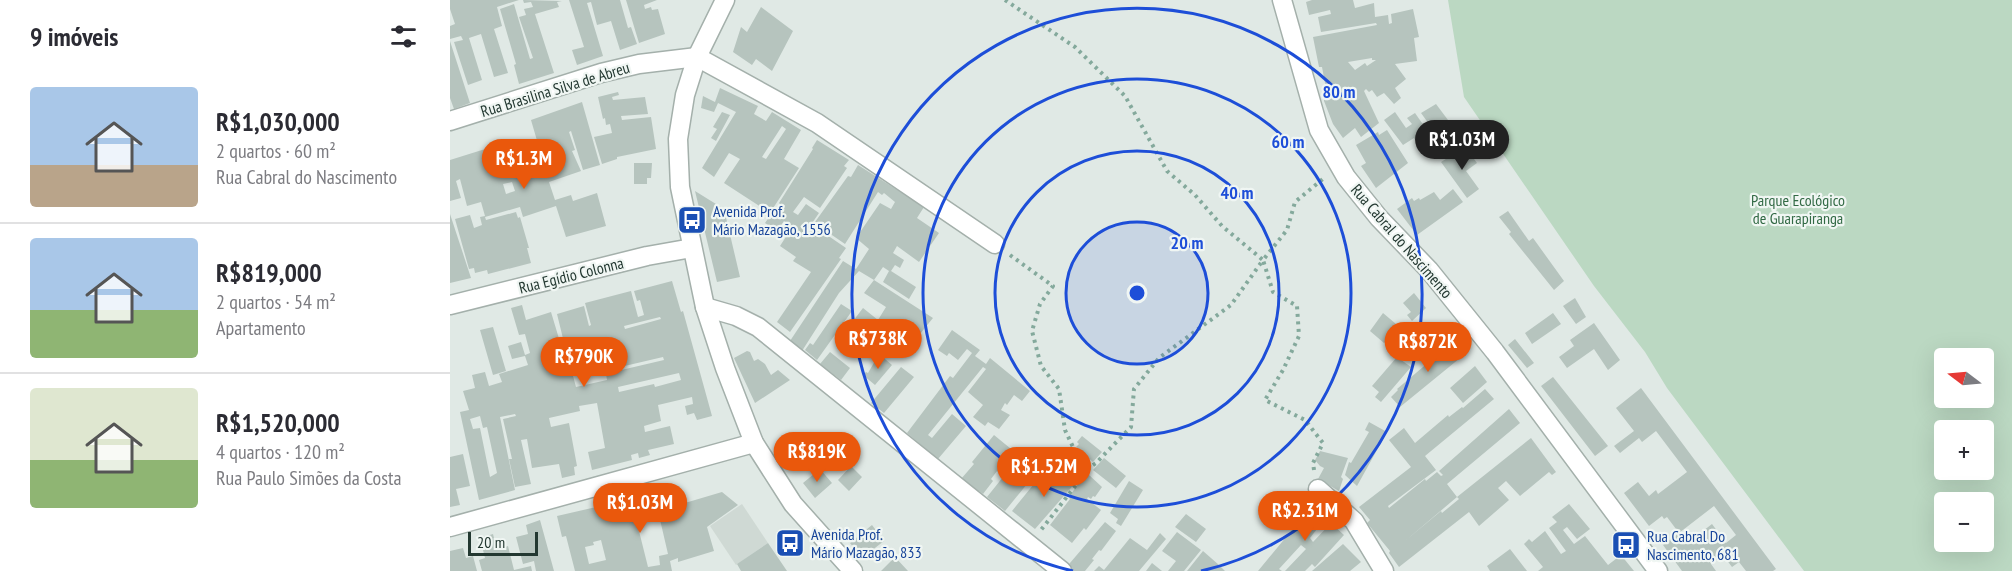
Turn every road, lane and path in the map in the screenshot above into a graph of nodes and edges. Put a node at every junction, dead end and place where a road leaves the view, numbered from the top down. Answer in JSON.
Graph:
{"nodes":[{"id":1,"x":726,"y":0,"type":"edge"},
{"id":2,"x":1005,"y":0,"type":"edge"},
{"id":3,"x":1282,"y":0,"type":"edge"},
{"id":4,"x":697,"y":57,"type":"junction"},
{"id":5,"x":450,"y":121,"type":"edge"},
{"id":6,"x":1340,"y":168,"type":"junction"},
{"id":7,"x":995,"y":244,"type":"joint"},
{"id":8,"x":692,"y":248,"type":"junction"},
{"id":9,"x":1263,"y":260,"type":"junction"},
{"id":10,"x":450,"y":305,"type":"edge"},
{"id":11,"x":705,"y":307,"type":"junction"},
{"id":12,"x":754,"y":442,"type":"junction"},
{"id":13,"x":1090,"y":467,"type":"junction"},
{"id":14,"x":1318,"y":489,"type":"joint"},
{"id":15,"x":450,"y":527,"type":"edge"},
{"id":16,"x":1030,"y":544,"type":"junction"},
{"id":17,"x":849,"y":569,"type":"edge"},
{"id":18,"x":1062,"y":571,"type":"edge"},
{"id":19,"x":1384,"y":571,"type":"edge"},
{"id":20,"x":1658,"y":571,"type":"edge"}],
"edges":[{"from":1,"to":4,"type":"street"},
{"from":2,"to":9,"type":"path"},
{"from":3,"to":6,"type":"street","name":"Rua Cabral do Nascimento"},
{"from":4,"to":5,"type":"street","name":"Rua Brasilina Silva de Abreu"},
{"from":4,"to":7,"type":"street"},
{"from":4,"to":8,"type":"street"},
{"from":6,"to":9,"type":"path"},
{"from":6,"to":20,"type":"street","name":"Rua Cabral do Nascimento"},
{"from":7,"to":13,"type":"path"},
{"from":8,"to":10,"type":"street","name":"Rua Egídio Colonna"},
{"from":8,"to":11,"type":"street"},
{"from":9,"to":13,"type":"path"},
{"from":9,"to":14,"type":"path"},
{"from":11,"to":12,"type":"street"},
{"from":11,"to":16,"type":"street"},
{"from":12,"to":15,"type":"street"},
{"from":12,"to":17,"type":"street"},
{"from":13,"to":16,"type":"path"},
{"from":14,"to":19,"type":"street"},
{"from":16,"to":18,"type":"street"}]}
